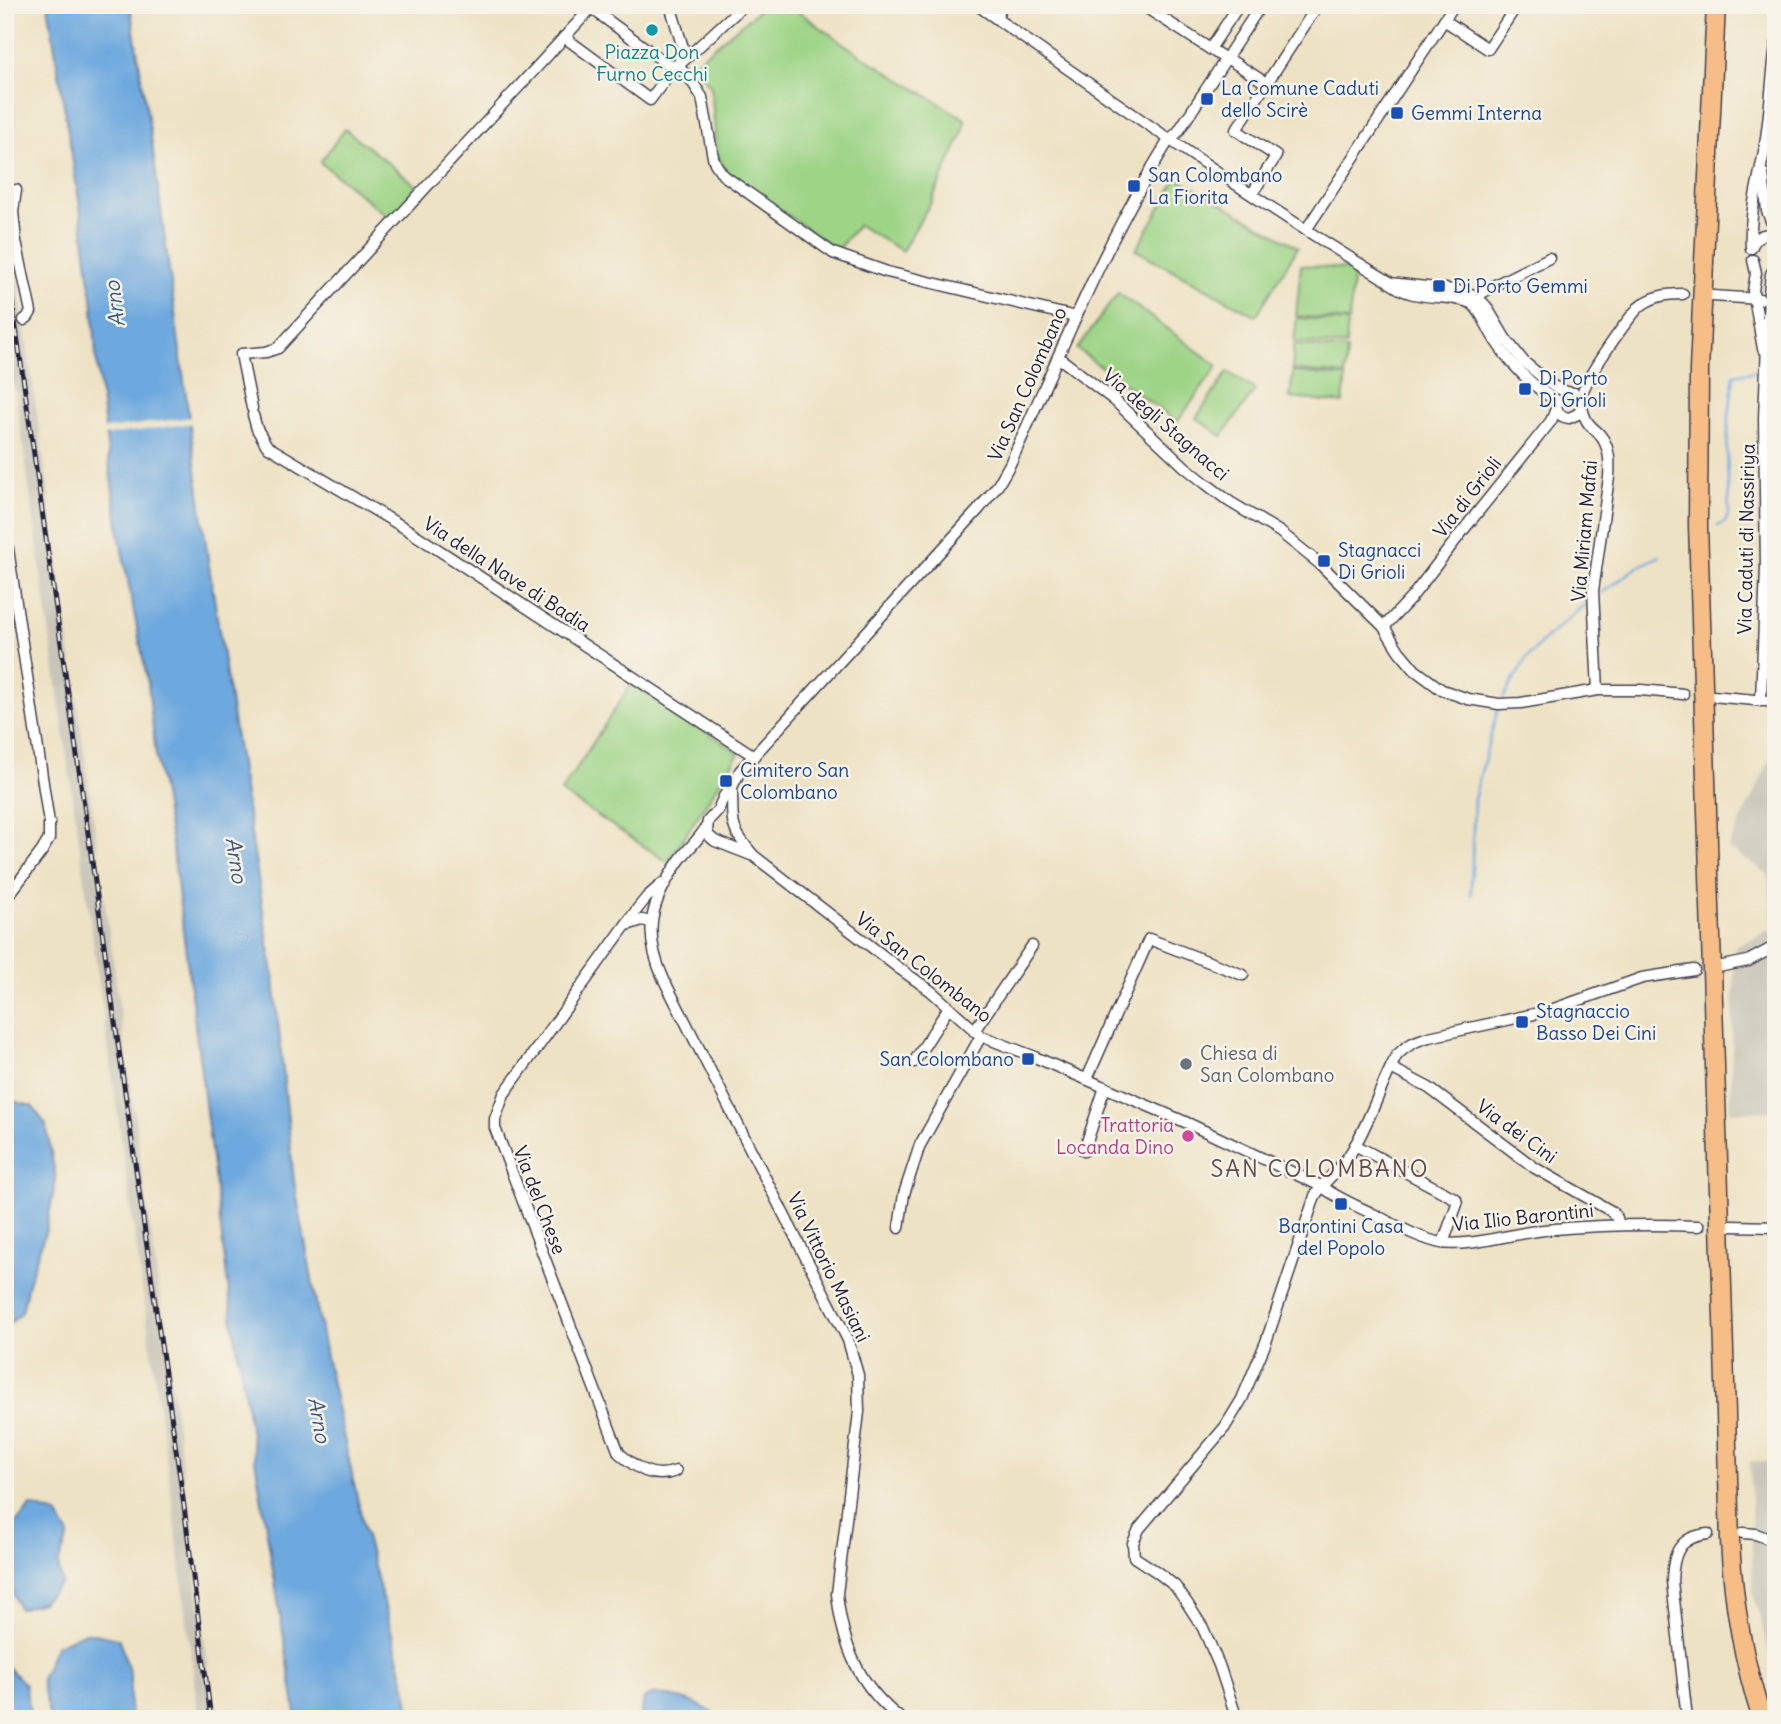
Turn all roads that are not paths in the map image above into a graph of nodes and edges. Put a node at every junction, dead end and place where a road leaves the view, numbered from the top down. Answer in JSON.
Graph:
{"nodes":[{"id":1,"x":670,"y":5,"type":"edge"},
{"id":2,"x":744,"y":5,"type":"edge"},
{"id":3,"x":977,"y":5,"type":"edge"},
{"id":4,"x":1002,"y":5,"type":"edge"},
{"id":5,"x":1142,"y":5,"type":"edge"},
{"id":6,"x":1239,"y":5,"type":"edge"},
{"id":7,"x":1261,"y":5,"type":"edge"},
{"id":8,"x":1318,"y":5,"type":"edge"},
{"id":9,"x":1517,"y":5,"type":"edge"},
{"id":10,"x":1704,"y":5,"type":"edge"},
{"id":11,"x":1716,"y":5,"type":"edge"},
{"id":12,"x":591,"y":6,"type":"edge"},
{"id":13,"x":1450,"y":7,"type":"edge"},
{"id":14,"x":996,"y":18,"type":"junction"},
{"id":15,"x":1444,"y":20,"type":"junction"},
{"id":16,"x":564,"y":37,"type":"junction"},
{"id":17,"x":1776,"y":45,"type":"edge"},
{"id":18,"x":1210,"y":49,"type":"junction"},
{"id":19,"x":1226,"y":58,"type":"junction"},
{"id":20,"x":678,"y":67,"type":"junction"},
{"id":21,"x":1266,"y":83,"type":"junction"},
{"id":22,"x":1169,"y":140,"type":"junction"},
{"id":23,"x":1776,"y":148,"type":"edge"},
{"id":24,"x":1763,"y":155,"type":"junction"},
{"id":25,"x":16,"y":190,"type":"dead end"},
{"id":26,"x":1252,"y":194,"type":"junction"},
{"id":27,"x":1307,"y":230,"type":"junction"},
{"id":28,"x":1776,"y":235,"type":"edge"},
{"id":29,"x":1751,"y":248,"type":"junction"},
{"id":30,"x":1549,"y":258,"type":"dead end"},
{"id":31,"x":1753,"y":260,"type":"junction"},
{"id":32,"x":1775,"y":268,"type":"edge"},
{"id":33,"x":1753,"y":286,"type":"junction"},
{"id":34,"x":1684,"y":294,"type":"dead end"},
{"id":35,"x":1769,"y":294,"type":"junction"},
{"id":36,"x":1712,"y":296,"type":"dead end"},
{"id":37,"x":1732,"y":298,"type":"junction"},
{"id":38,"x":1472,"y":299,"type":"junction"},
{"id":39,"x":1755,"y":299,"type":"junction"},
{"id":40,"x":1763,"y":311,"type":"junction"},
{"id":41,"x":1076,"y":317,"type":"junction"},
{"id":42,"x":24,"y":320,"type":"dead end"},
{"id":43,"x":1058,"y":357,"type":"junction"},
{"id":44,"x":1584,"y":387,"type":"junction"},
{"id":45,"x":1569,"y":392,"type":"junction"},
{"id":46,"x":1581,"y":402,"type":"junction"},
{"id":47,"x":1556,"y":405,"type":"junction"},
{"id":48,"x":1568,"y":418,"type":"junction"},
{"id":49,"x":1551,"y":421,"type":"junction"},
{"id":50,"x":1590,"y":425,"type":"junction"},
{"id":51,"x":5,"y":529,"type":"edge"},
{"id":52,"x":1384,"y":627,"type":"junction"},
{"id":53,"x":1598,"y":690,"type":"junction"},
{"id":54,"x":1683,"y":694,"type":"dead end"},
{"id":55,"x":1712,"y":696,"type":"dead end"},
{"id":56,"x":1760,"y":701,"type":"junction"},
{"id":57,"x":1776,"y":702,"type":"edge"},
{"id":58,"x":754,"y":756,"type":"junction"},
{"id":59,"x":732,"y":787,"type":"junction"},
{"id":60,"x":713,"y":817,"type":"junction"},
{"id":61,"x":732,"y":825,"type":"junction"},
{"id":62,"x":706,"y":826,"type":"junction"},
{"id":63,"x":698,"y":841,"type":"junction"},
{"id":64,"x":717,"y":842,"type":"junction"},
{"id":65,"x":754,"y":856,"type":"junction"},
{"id":66,"x":667,"y":881,"type":"junction"},
{"id":67,"x":5,"y":900,"type":"edge"},
{"id":68,"x":643,"y":903,"type":"junction"},
{"id":69,"x":654,"y":910,"type":"junction"},
{"id":70,"x":651,"y":922,"type":"junction"},
{"id":71,"x":627,"y":925,"type":"junction"},
{"id":72,"x":1032,"y":946,"type":"dead end"},
{"id":73,"x":1776,"y":946,"type":"edge"},
{"id":74,"x":1718,"y":967,"type":"dead end"},
{"id":75,"x":1694,"y":970,"type":"dead end"},
{"id":76,"x":1243,"y":975,"type":"dead end"},
{"id":77,"x":949,"y":1007,"type":"junction"},
{"id":78,"x":977,"y":1033,"type":"junction"},
{"id":79,"x":915,"y":1062,"type":"dead end"},
{"id":80,"x":1391,"y":1068,"type":"junction"},
{"id":81,"x":1087,"y":1079,"type":"junction"},
{"id":82,"x":1105,"y":1087,"type":"junction"},
{"id":83,"x":1356,"y":1146,"type":"junction"},
{"id":84,"x":1083,"y":1151,"type":"dead end"},
{"id":85,"x":1321,"y":1186,"type":"junction"},
{"id":86,"x":1619,"y":1225,"type":"junction"},
{"id":87,"x":1699,"y":1226,"type":"dead end"},
{"id":88,"x":1731,"y":1226,"type":"dead end"},
{"id":89,"x":1776,"y":1227,"type":"edge"},
{"id":90,"x":899,"y":1228,"type":"dead end"},
{"id":91,"x":1443,"y":1243,"type":"junction"},
{"id":92,"x":676,"y":1471,"type":"dead end"},
{"id":93,"x":1743,"y":1533,"type":"dead end"},
{"id":94,"x":1708,"y":1534,"type":"dead end"},
{"id":95,"x":1776,"y":1542,"type":"edge"},
{"id":96,"x":901,"y":1719,"type":"edge"},
{"id":97,"x":1237,"y":1719,"type":"edge"},
{"id":98,"x":1687,"y":1719,"type":"edge"},
{"id":99,"x":1750,"y":1719,"type":"edge"},
{"id":100,"x":1762,"y":1719,"type":"edge"}],
"edges":[{"from":1,"to":20,"type":"street"},
{"from":2,"to":20,"type":"street"},
{"from":3,"to":14,"type":"street"},
{"from":4,"to":14,"type":"street"},
{"from":5,"to":18,"type":"street"},
{"from":6,"to":18,"type":"street"},
{"from":7,"to":19,"type":"street","name":"Via San Colombano"},
{"from":8,"to":21,"type":"street"},
{"from":9,"to":15,"type":"street"},
{"from":10,"to":99,"type":"highway"},
{"from":11,"to":100,"type":"highway"},
{"from":12,"to":16,"type":"street"},
{"from":12,"to":20,"type":"street"},
{"from":13,"to":15,"type":"street"},
{"from":14,"to":22,"type":"street"},
{"from":15,"to":27,"type":"street"},
{"from":16,"to":20,"type":"street"},
{"from":16,"to":58,"type":"street","name":"Via della Nave di Badia"},
{"from":17,"to":24,"type":"street"},
{"from":18,"to":19,"type":"street"},
{"from":19,"to":21,"type":"street"},
{"from":19,"to":22,"type":"street","name":"Via San Colombano"},
{"from":20,"to":41,"type":"street"},
{"from":21,"to":26,"type":"street"},
{"from":22,"to":26,"type":"street"},
{"from":22,"to":41,"type":"street","name":"Via San Colombano"},
{"from":23,"to":24,"type":"street"},
{"from":24,"to":28,"type":"street"},
{"from":24,"to":29,"type":"street","name":"Via Caduti di Nassiriya"},
{"from":25,"to":42,"type":"street"},
{"from":26,"to":27,"type":"street"},
{"from":27,"to":38,"type":"street"},
{"from":28,"to":29,"type":"street"},
{"from":29,"to":31,"type":"street","name":"Via Caduti di Nassiriya"},
{"from":30,"to":38,"type":"street"},
{"from":31,"to":32,"type":"street"},
{"from":31,"to":33,"type":"street","name":"Via Caduti di Nassiriya"},
{"from":32,"to":35,"type":"street","name":"Via Caduti di Nassiriya"},
{"from":33,"to":37,"type":"street"},
{"from":33,"to":39,"type":"street","name":"Via Caduti di Nassiriya"},
{"from":34,"to":44,"type":"street"},
{"from":35,"to":39,"type":"street"},
{"from":35,"to":40,"type":"street","name":"Via Caduti di Nassiriya"},
{"from":36,"to":37,"type":"street"},
{"from":37,"to":39,"type":"street"},
{"from":38,"to":45,"type":"street"},
{"from":38,"to":47,"type":"street"},
{"from":39,"to":40,"type":"street","name":"Via Caduti di Nassiriya"},
{"from":40,"to":56,"type":"street","name":"Via Caduti di Nassiriya"},
{"from":41,"to":43,"type":"street","name":"Via San Colombano"},
{"from":43,"to":52,"type":"street","name":"Via degli Stagnacci"},
{"from":43,"to":58,"type":"street","name":"Via San Colombano"},
{"from":44,"to":45,"type":"street"},
{"from":44,"to":46,"type":"street"},
{"from":45,"to":46,"type":"street"},
{"from":45,"to":47,"type":"street"},
{"from":46,"to":48,"type":"street"},
{"from":46,"to":50,"type":"street","name":"Via Miriam Mafai"},
{"from":47,"to":48,"type":"street"},
{"from":47,"to":49,"type":"street","name":"Via di Grioli"},
{"from":48,"to":49,"type":"street"},
{"from":48,"to":50,"type":"street"},
{"from":49,"to":52,"type":"street","name":"Via di Grioli"},
{"from":50,"to":53,"type":"street","name":"Via Miriam Mafai"},
{"from":51,"to":67,"type":"street"},
{"from":52,"to":53,"type":"street","name":"Via degli Stagnacci"},
{"from":53,"to":54,"type":"street","name":"Via degli Stagnacci"},
{"from":55,"to":56,"type":"street"},
{"from":56,"to":57,"type":"street"},
{"from":58,"to":59,"type":"street","name":"Via San Colombano"},
{"from":59,"to":60,"type":"street","name":"Via San Colombano"},
{"from":59,"to":61,"type":"street"},
{"from":60,"to":61,"type":"street"},
{"from":60,"to":62,"type":"street","name":"Via San Colombano"},
{"from":61,"to":64,"type":"street"},
{"from":61,"to":65,"type":"street","name":"Via San Colombano"},
{"from":62,"to":63,"type":"street","name":"Via del Chese"},
{"from":62,"to":64,"type":"street"},
{"from":63,"to":64,"type":"street"},
{"from":63,"to":66,"type":"street","name":"Via del Chese"},
{"from":64,"to":65,"type":"street","name":"Via San Colombano"},
{"from":65,"to":77,"type":"street","name":"Via San Colombano"},
{"from":66,"to":68,"type":"street","name":"Via del Chese"},
{"from":66,"to":69,"type":"street","name":"Via del Chese"},
{"from":68,"to":69,"type":"street"},
{"from":68,"to":71,"type":"street","name":"Via del Chese"},
{"from":69,"to":70,"type":"street","name":"Via del Chese"},
{"from":70,"to":71,"type":"street"},
{"from":70,"to":96,"type":"street","name":"Via Vittorio Masiani"},
{"from":71,"to":92,"type":"street","name":"Via del Chese"},
{"from":72,"to":78,"type":"street"},
{"from":73,"to":74,"type":"street"},
{"from":75,"to":80,"type":"street"},
{"from":76,"to":81,"type":"street"},
{"from":77,"to":78,"type":"street","name":"Via San Colombano"},
{"from":77,"to":79,"type":"street"},
{"from":78,"to":81,"type":"street","name":"Via San Colombano"},
{"from":78,"to":90,"type":"street"},
{"from":80,"to":83,"type":"street"},
{"from":80,"to":86,"type":"street","name":"Via dei Cini"},
{"from":81,"to":82,"type":"street","name":"Via San Colombano"},
{"from":82,"to":84,"type":"street"},
{"from":82,"to":85,"type":"street","name":"Via San Colombano"},
{"from":83,"to":85,"type":"street"},
{"from":83,"to":91,"type":"street"},
{"from":85,"to":91,"type":"street","name":"Via Ilio Barontini"},
{"from":85,"to":97,"type":"street"},
{"from":86,"to":87,"type":"street","name":"Via Ilio Barontini"},
{"from":86,"to":91,"type":"street","name":"Via Ilio Barontini"},
{"from":88,"to":89,"type":"street"},
{"from":93,"to":95,"type":"street"},
{"from":94,"to":98,"type":"street"}]}
